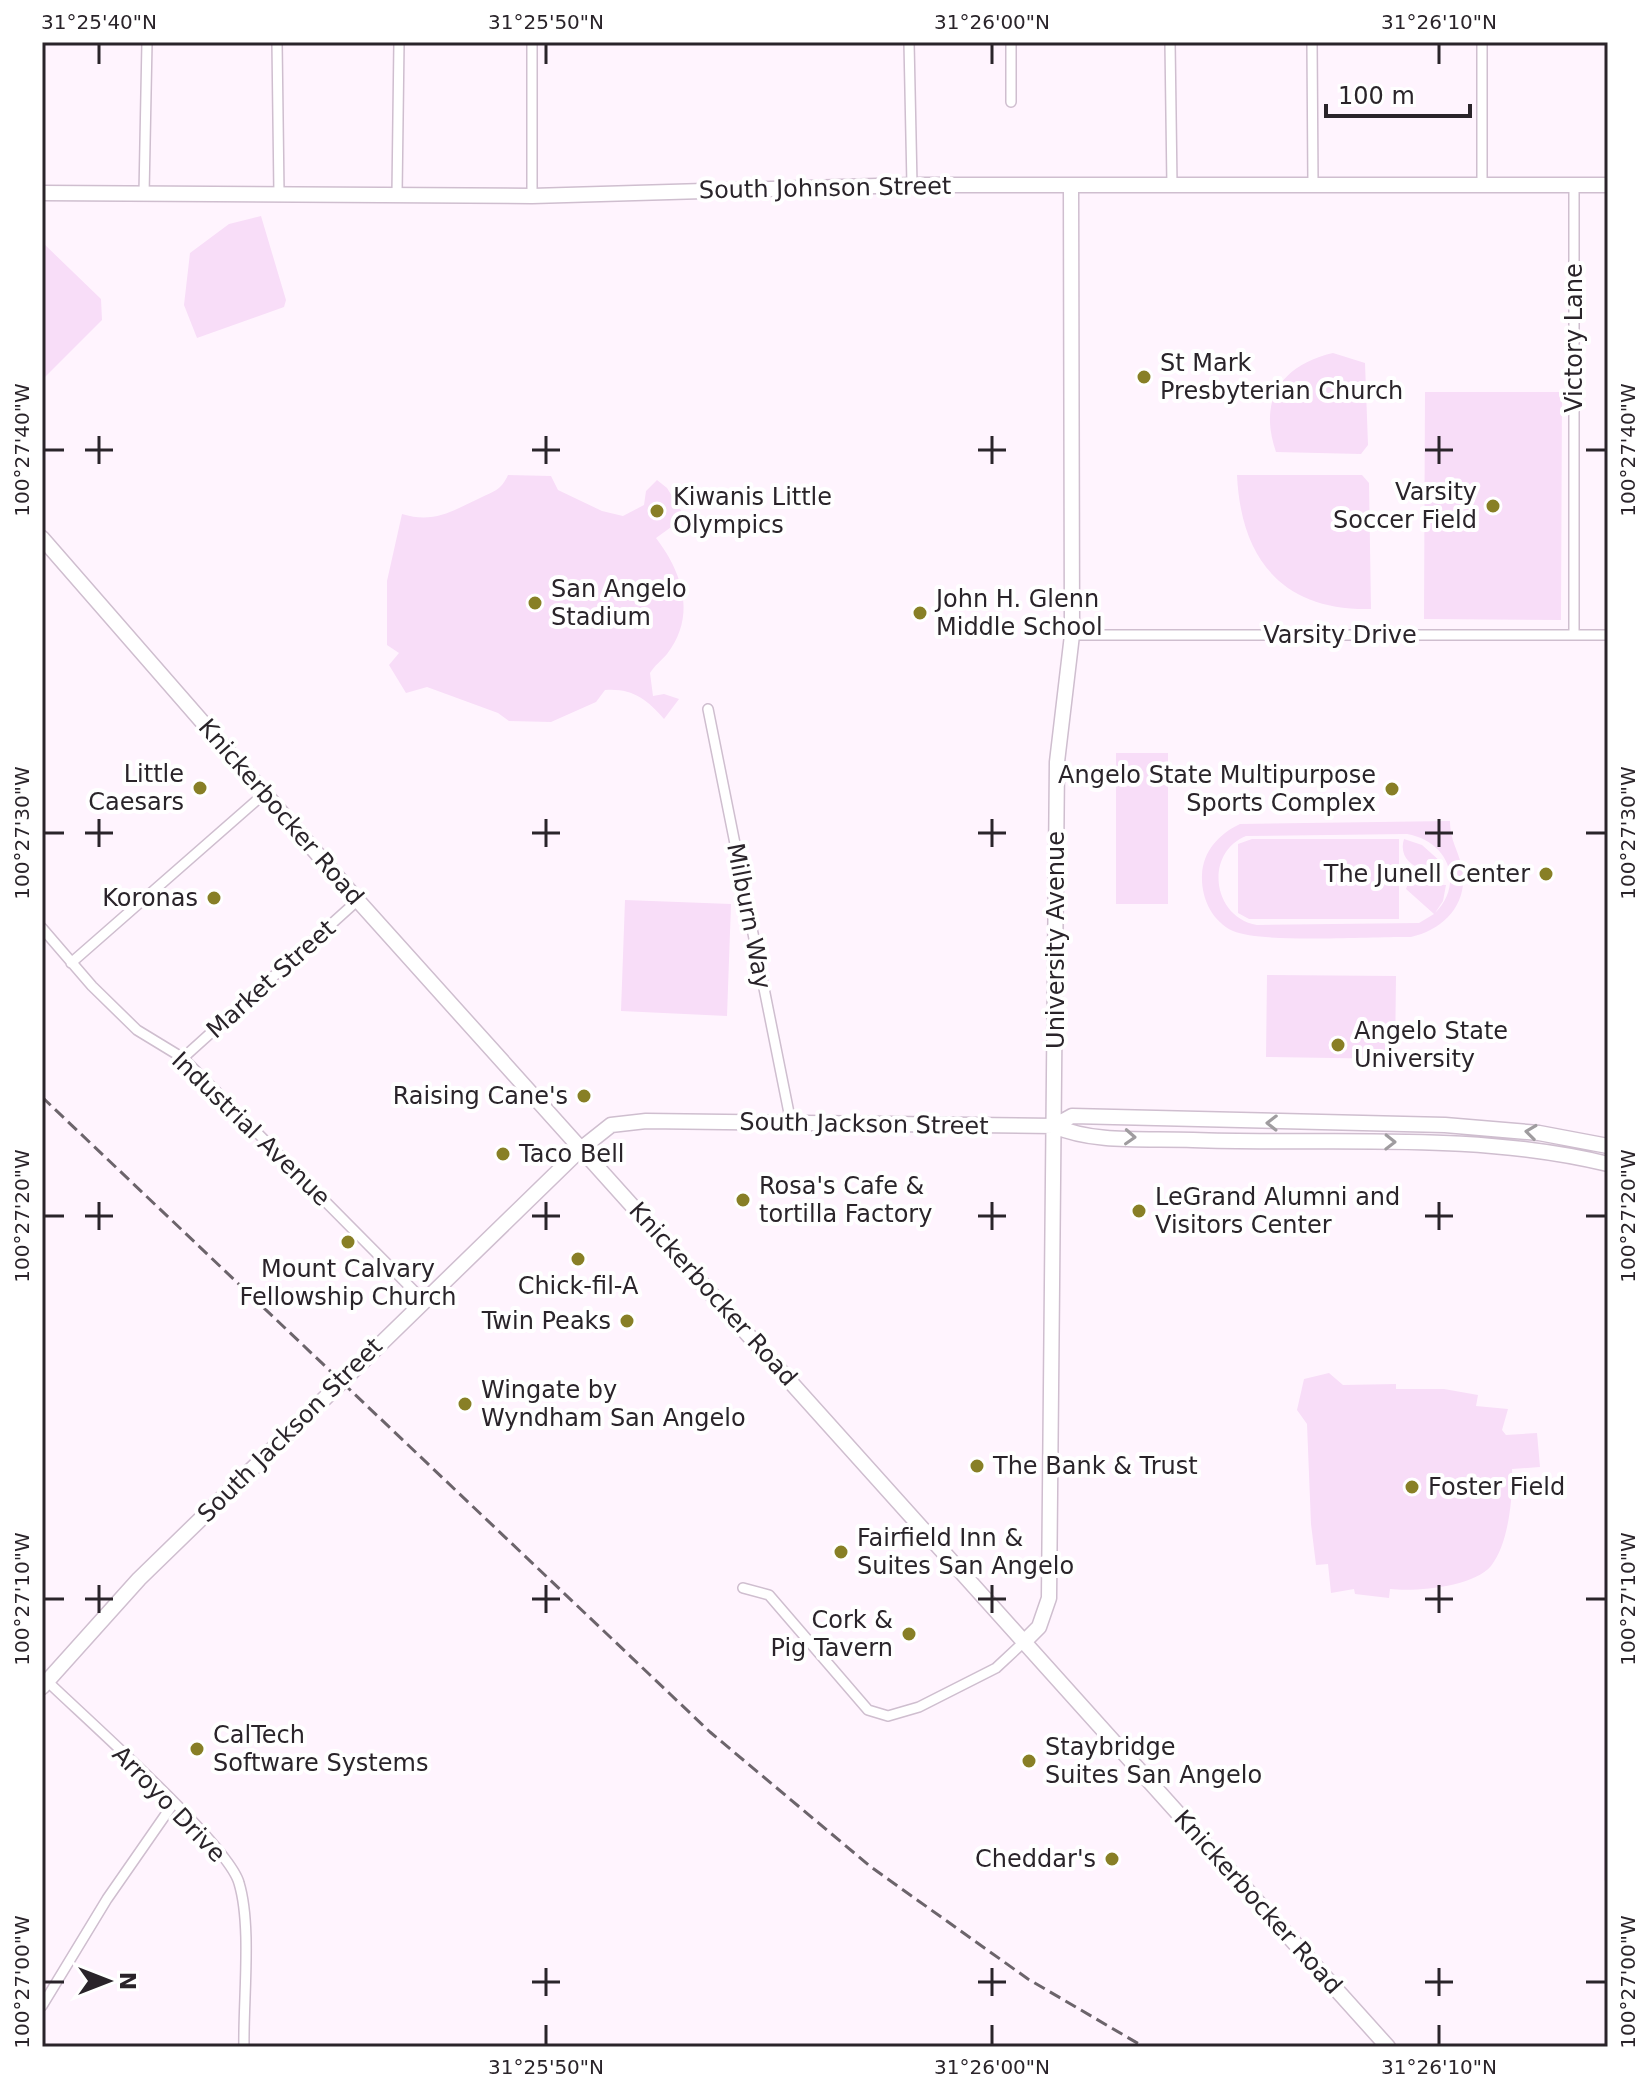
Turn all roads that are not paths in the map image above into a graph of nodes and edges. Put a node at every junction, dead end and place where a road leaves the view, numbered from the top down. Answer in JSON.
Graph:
{"nodes":[{"id":1,"x":147,"y":42,"type":"edge"},
{"id":2,"x":277,"y":42,"type":"edge"},
{"id":3,"x":399,"y":42,"type":"edge"},
{"id":4,"x":532,"y":42,"type":"edge"},
{"id":5,"x":909,"y":42,"type":"edge"},
{"id":6,"x":1011,"y":42,"type":"edge"},
{"id":7,"x":1170,"y":42,"type":"edge"},
{"id":8,"x":1312,"y":42,"type":"edge"},
{"id":9,"x":1482,"y":42,"type":"edge"},
{"id":10,"x":1011,"y":102,"type":"dead end"},
{"id":11,"x":912,"y":185,"type":"junction"},
{"id":12,"x":1071,"y":185,"type":"junction"},
{"id":13,"x":1313,"y":185,"type":"junction"},
{"id":14,"x":1482,"y":185,"type":"junction"},
{"id":15,"x":1574,"y":185,"type":"junction"},
{"id":16,"x":1608,"y":185,"type":"edge"},
{"id":17,"x":1172,"y":186,"type":"junction"},
{"id":18,"x":42,"y":193,"type":"edge"},
{"id":19,"x":144,"y":194,"type":"junction"},
{"id":20,"x":279,"y":194,"type":"junction"},
{"id":21,"x":397,"y":194,"type":"junction"},
{"id":22,"x":532,"y":196,"type":"junction"},
{"id":23,"x":42,"y":538,"type":"edge"},
{"id":24,"x":1072,"y":635,"type":"junction"},
{"id":25,"x":1574,"y":635,"type":"junction"},
{"id":26,"x":1608,"y":635,"type":"edge"},
{"id":27,"x":708,"y":709,"type":"dead end"},
{"id":28,"x":265,"y":793,"type":"junction"},
{"id":29,"x":358,"y":900,"type":"junction"},
{"id":30,"x":42,"y":928,"type":"edge"},
{"id":31,"x":71,"y":963,"type":"junction"},
{"id":32,"x":183,"y":1058,"type":"junction"},
{"id":33,"x":791,"y":1123,"type":"junction"},
{"id":34,"x":1054,"y":1126,"type":"junction"},
{"id":35,"x":1608,"y":1146,"type":"edge"},
{"id":36,"x":582,"y":1148,"type":"junction"},
{"id":37,"x":1608,"y":1164,"type":"edge"},
{"id":38,"x":423,"y":1300,"type":"junction"},
{"id":39,"x":743,"y":1588,"type":"dead end"},
{"id":40,"x":1025,"y":1641,"type":"junction"},
{"id":41,"x":44,"y":1684,"type":"edge"},
{"id":42,"x":173,"y":1804,"type":"junction"},
{"id":43,"x":42,"y":2006,"type":"edge"},
{"id":44,"x":244,"y":2047,"type":"edge"},
{"id":45,"x":1388,"y":2047,"type":"edge"}],
"edges":[{"from":1,"to":19,"type":"street"},
{"from":2,"to":20,"type":"street"},
{"from":3,"to":21,"type":"street"},
{"from":4,"to":22,"type":"street"},
{"from":5,"to":11,"type":"street"},
{"from":6,"to":10,"type":"street"},
{"from":7,"to":17,"type":"street"},
{"from":8,"to":13,"type":"street"},
{"from":9,"to":14,"type":"street"},
{"from":11,"to":12,"type":"main road","name":"South Johnson Street"},
{"from":11,"to":22,"type":"main road","name":"South Johnson Street"},
{"from":12,"to":17,"type":"main road","name":"South Johnson Street"},
{"from":12,"to":24,"type":"main road","name":"University Avenue"},
{"from":13,"to":14,"type":"main road","name":"South Johnson Street"},
{"from":13,"to":17,"type":"main road","name":"South Johnson Street"},
{"from":14,"to":15,"type":"main road","name":"South Johnson Street"},
{"from":15,"to":16,"type":"main road","name":"South Johnson Street"},
{"from":15,"to":25,"type":"street","name":"Victory Lane"},
{"from":18,"to":19,"type":"main road","name":"South Johnson Street"},
{"from":19,"to":20,"type":"main road","name":"South Johnson Street"},
{"from":20,"to":21,"type":"main road","name":"South Johnson Street"},
{"from":21,"to":22,"type":"main road","name":"South Johnson Street"},
{"from":23,"to":28,"type":"main road","name":"Knickerbocker Road"},
{"from":24,"to":25,"type":"street","name":"Varsity Drive"},
{"from":24,"to":34,"type":"main road","name":"University Avenue"},
{"from":25,"to":26,"type":"street","name":"Varsity Drive"},
{"from":27,"to":33,"type":"street","name":"Milburn Way"},
{"from":28,"to":29,"type":"main road","name":"Knickerbocker Road"},
{"from":28,"to":31,"type":"street"},
{"from":29,"to":32,"type":"street","name":"Market Street"},
{"from":29,"to":36,"type":"main road","name":"Knickerbocker Road"},
{"from":30,"to":31,"type":"street","name":"Industrial Avenue"},
{"from":31,"to":32,"type":"street","name":"Industrial Avenue"},
{"from":32,"to":38,"type":"street","name":"Industrial Avenue"},
{"from":33,"to":34,"type":"main road","name":"South Jackson Street"},
{"from":33,"to":36,"type":"main road","name":"South Jackson Street"},
{"from":35,"to":34,"type":"main road","name":"South Jackson Street","one_way":true},
{"from":34,"to":37,"type":"main road","name":"South Jackson Street","one_way":true},
{"from":34,"to":40,"type":"main road","name":"University Avenue"},
{"from":36,"to":38,"type":"main road","name":"South Jackson Street"},
{"from":36,"to":40,"type":"main road","name":"Knickerbocker Road"},
{"from":38,"to":41,"type":"main road","name":"South Jackson Street"},
{"from":39,"to":40,"type":"street"},
{"from":40,"to":45,"type":"main road","name":"Knickerbocker Road"},
{"from":41,"to":42,"type":"street","name":"Arroyo Drive"},
{"from":42,"to":43,"type":"street"},
{"from":42,"to":44,"type":"street","name":"Arroyo Drive"}]}
